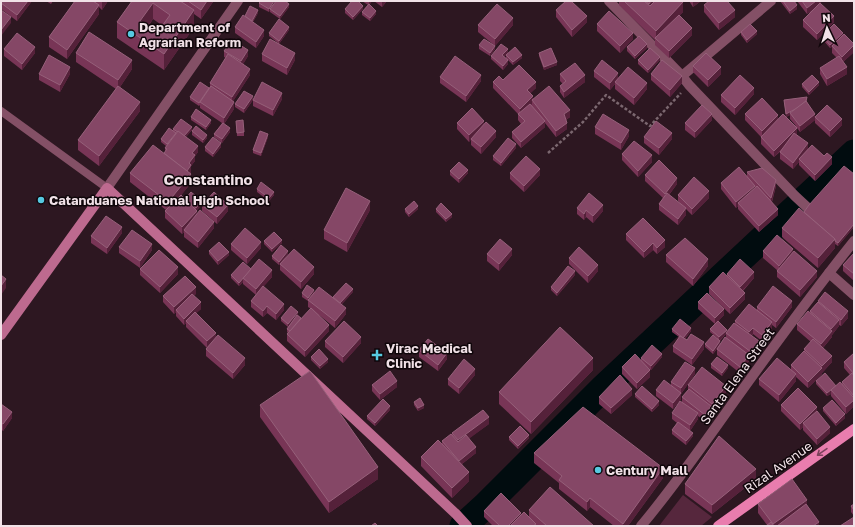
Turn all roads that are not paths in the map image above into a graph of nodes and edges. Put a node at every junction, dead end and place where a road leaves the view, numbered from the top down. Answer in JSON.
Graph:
{"nodes":[{"id":1,"x":238,"y":1,"type":"edge"},
{"id":2,"x":609,"y":1,"type":"edge"},
{"id":3,"x":771,"y":1,"type":"edge"},
{"id":4,"x":682,"y":76,"type":"junction"},
{"id":5,"x":1,"y":111,"type":"edge"},
{"id":6,"x":107,"y":188,"type":"junction"},
{"id":7,"x":808,"y":208,"type":"edge"},
{"id":8,"x":849,"y":241,"type":"edge"},
{"id":9,"x":829,"y":273,"type":"junction"},
{"id":10,"x":854,"y":295,"type":"edge"},
{"id":11,"x":1,"y":335,"type":"edge"},
{"id":12,"x":854,"y":430,"type":"edge"},
{"id":13,"x":467,"y":526,"type":"edge"},
{"id":14,"x":640,"y":526,"type":"edge"},
{"id":15,"x":718,"y":526,"type":"edge"}],
"edges":[{"from":1,"to":6,"type":"street"},
{"from":2,"to":4,"type":"street"},
{"from":3,"to":4,"type":"street"},
{"from":4,"to":7,"type":"street"},
{"from":5,"to":6,"type":"lane"},
{"from":6,"to":11,"type":"main road"},
{"from":6,"to":13,"type":"main road"},
{"from":8,"to":9,"type":"street","name":"Santa Elena Street"},
{"from":9,"to":10,"type":"street"},
{"from":9,"to":14,"type":"street","name":"Santa Elena Street"},
{"from":12,"to":15,"type":"main road","name":"Rizal Avenue","one_way":true}]}
